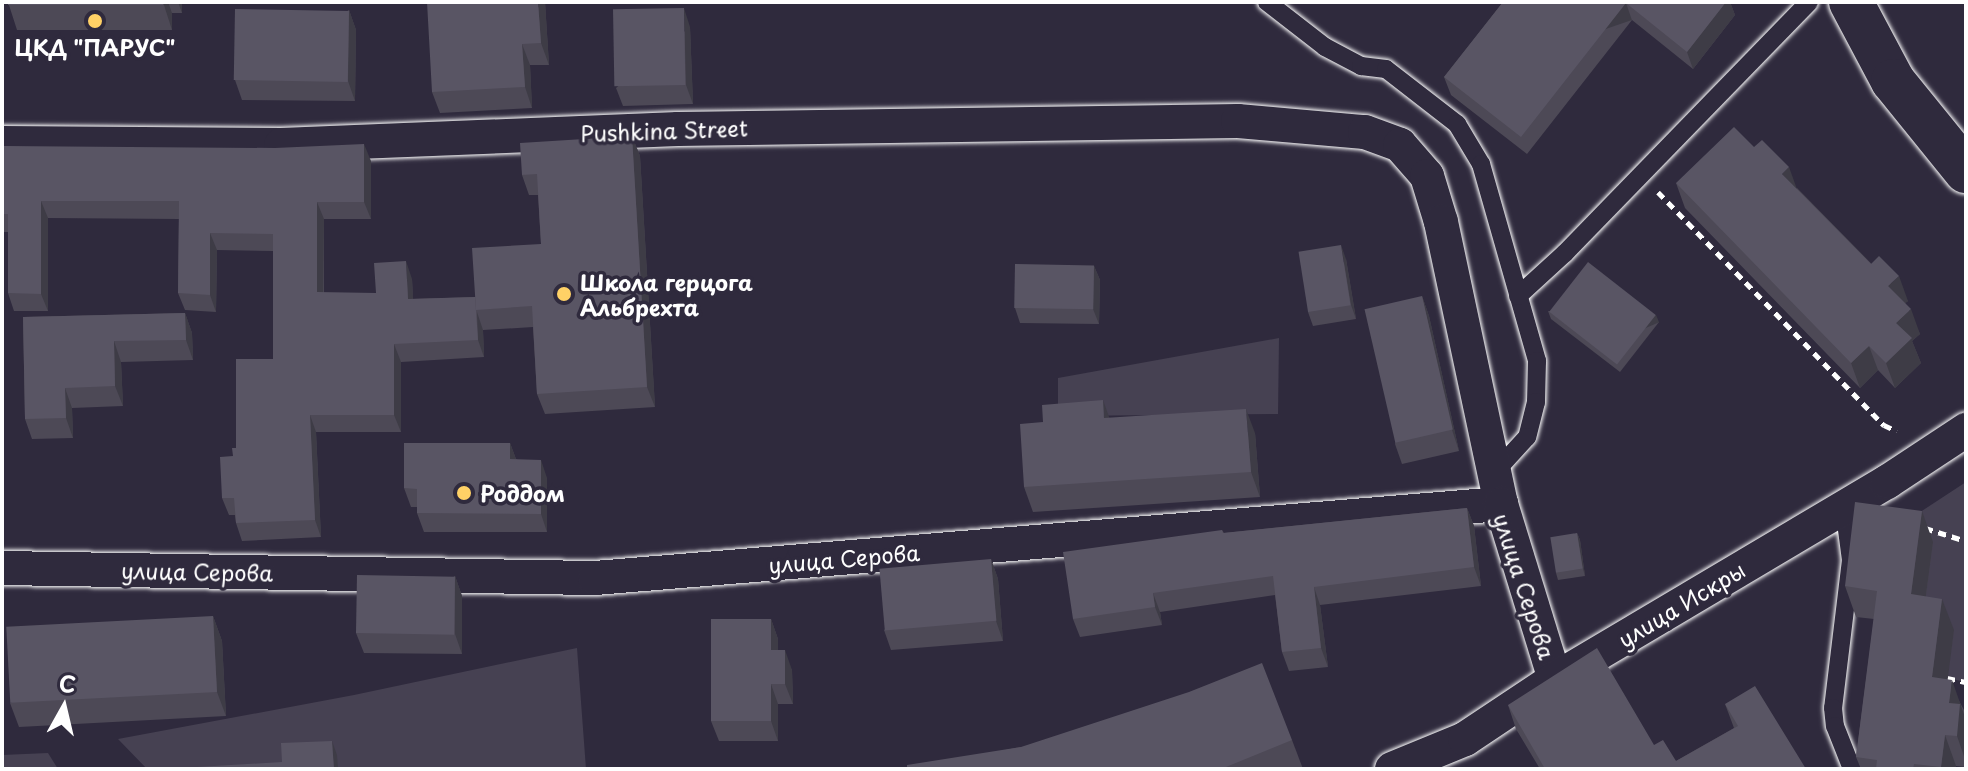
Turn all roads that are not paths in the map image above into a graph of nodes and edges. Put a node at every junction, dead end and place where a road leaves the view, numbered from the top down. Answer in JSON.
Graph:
{"nodes":[{"id":1,"x":1809,"y":2,"type":"edge"},
{"id":2,"x":1853,"y":3,"type":"edge"},
{"id":3,"x":1278,"y":5,"type":"edge"},
{"id":4,"x":2,"y":143,"type":"edge"},
{"id":5,"x":1966,"y":171,"type":"edge"},
{"id":6,"x":1518,"y":296,"type":"junction"},
{"id":7,"x":1966,"y":430,"type":"edge"},
{"id":8,"x":1497,"y":489,"type":"junction"},
{"id":9,"x":1844,"y":507,"type":"junction"},
{"id":10,"x":2,"y":568,"type":"edge"},
{"id":11,"x":1555,"y":679,"type":"junction"},
{"id":12,"x":1392,"y":769,"type":"edge"},
{"id":13,"x":1852,"y":769,"type":"edge"}],
"edges":[{"from":1,"to":6,"type":"lane"},
{"from":2,"to":5,"type":"main road"},
{"from":3,"to":6,"type":"lane"},
{"from":4,"to":8,"type":"street","name":"Pushkina Street"},
{"from":6,"to":8,"type":"lane"},
{"from":7,"to":9,"type":"street","name":"улица Искры"},
{"from":8,"to":10,"type":"street","name":"улица Серова"},
{"from":8,"to":11,"type":"street","name":"улица Серова"},
{"from":9,"to":11,"type":"street","name":"улица Искры"},
{"from":9,"to":13,"type":"lane"},
{"from":11,"to":12,"type":"street","name":"улица Искры"}]}
